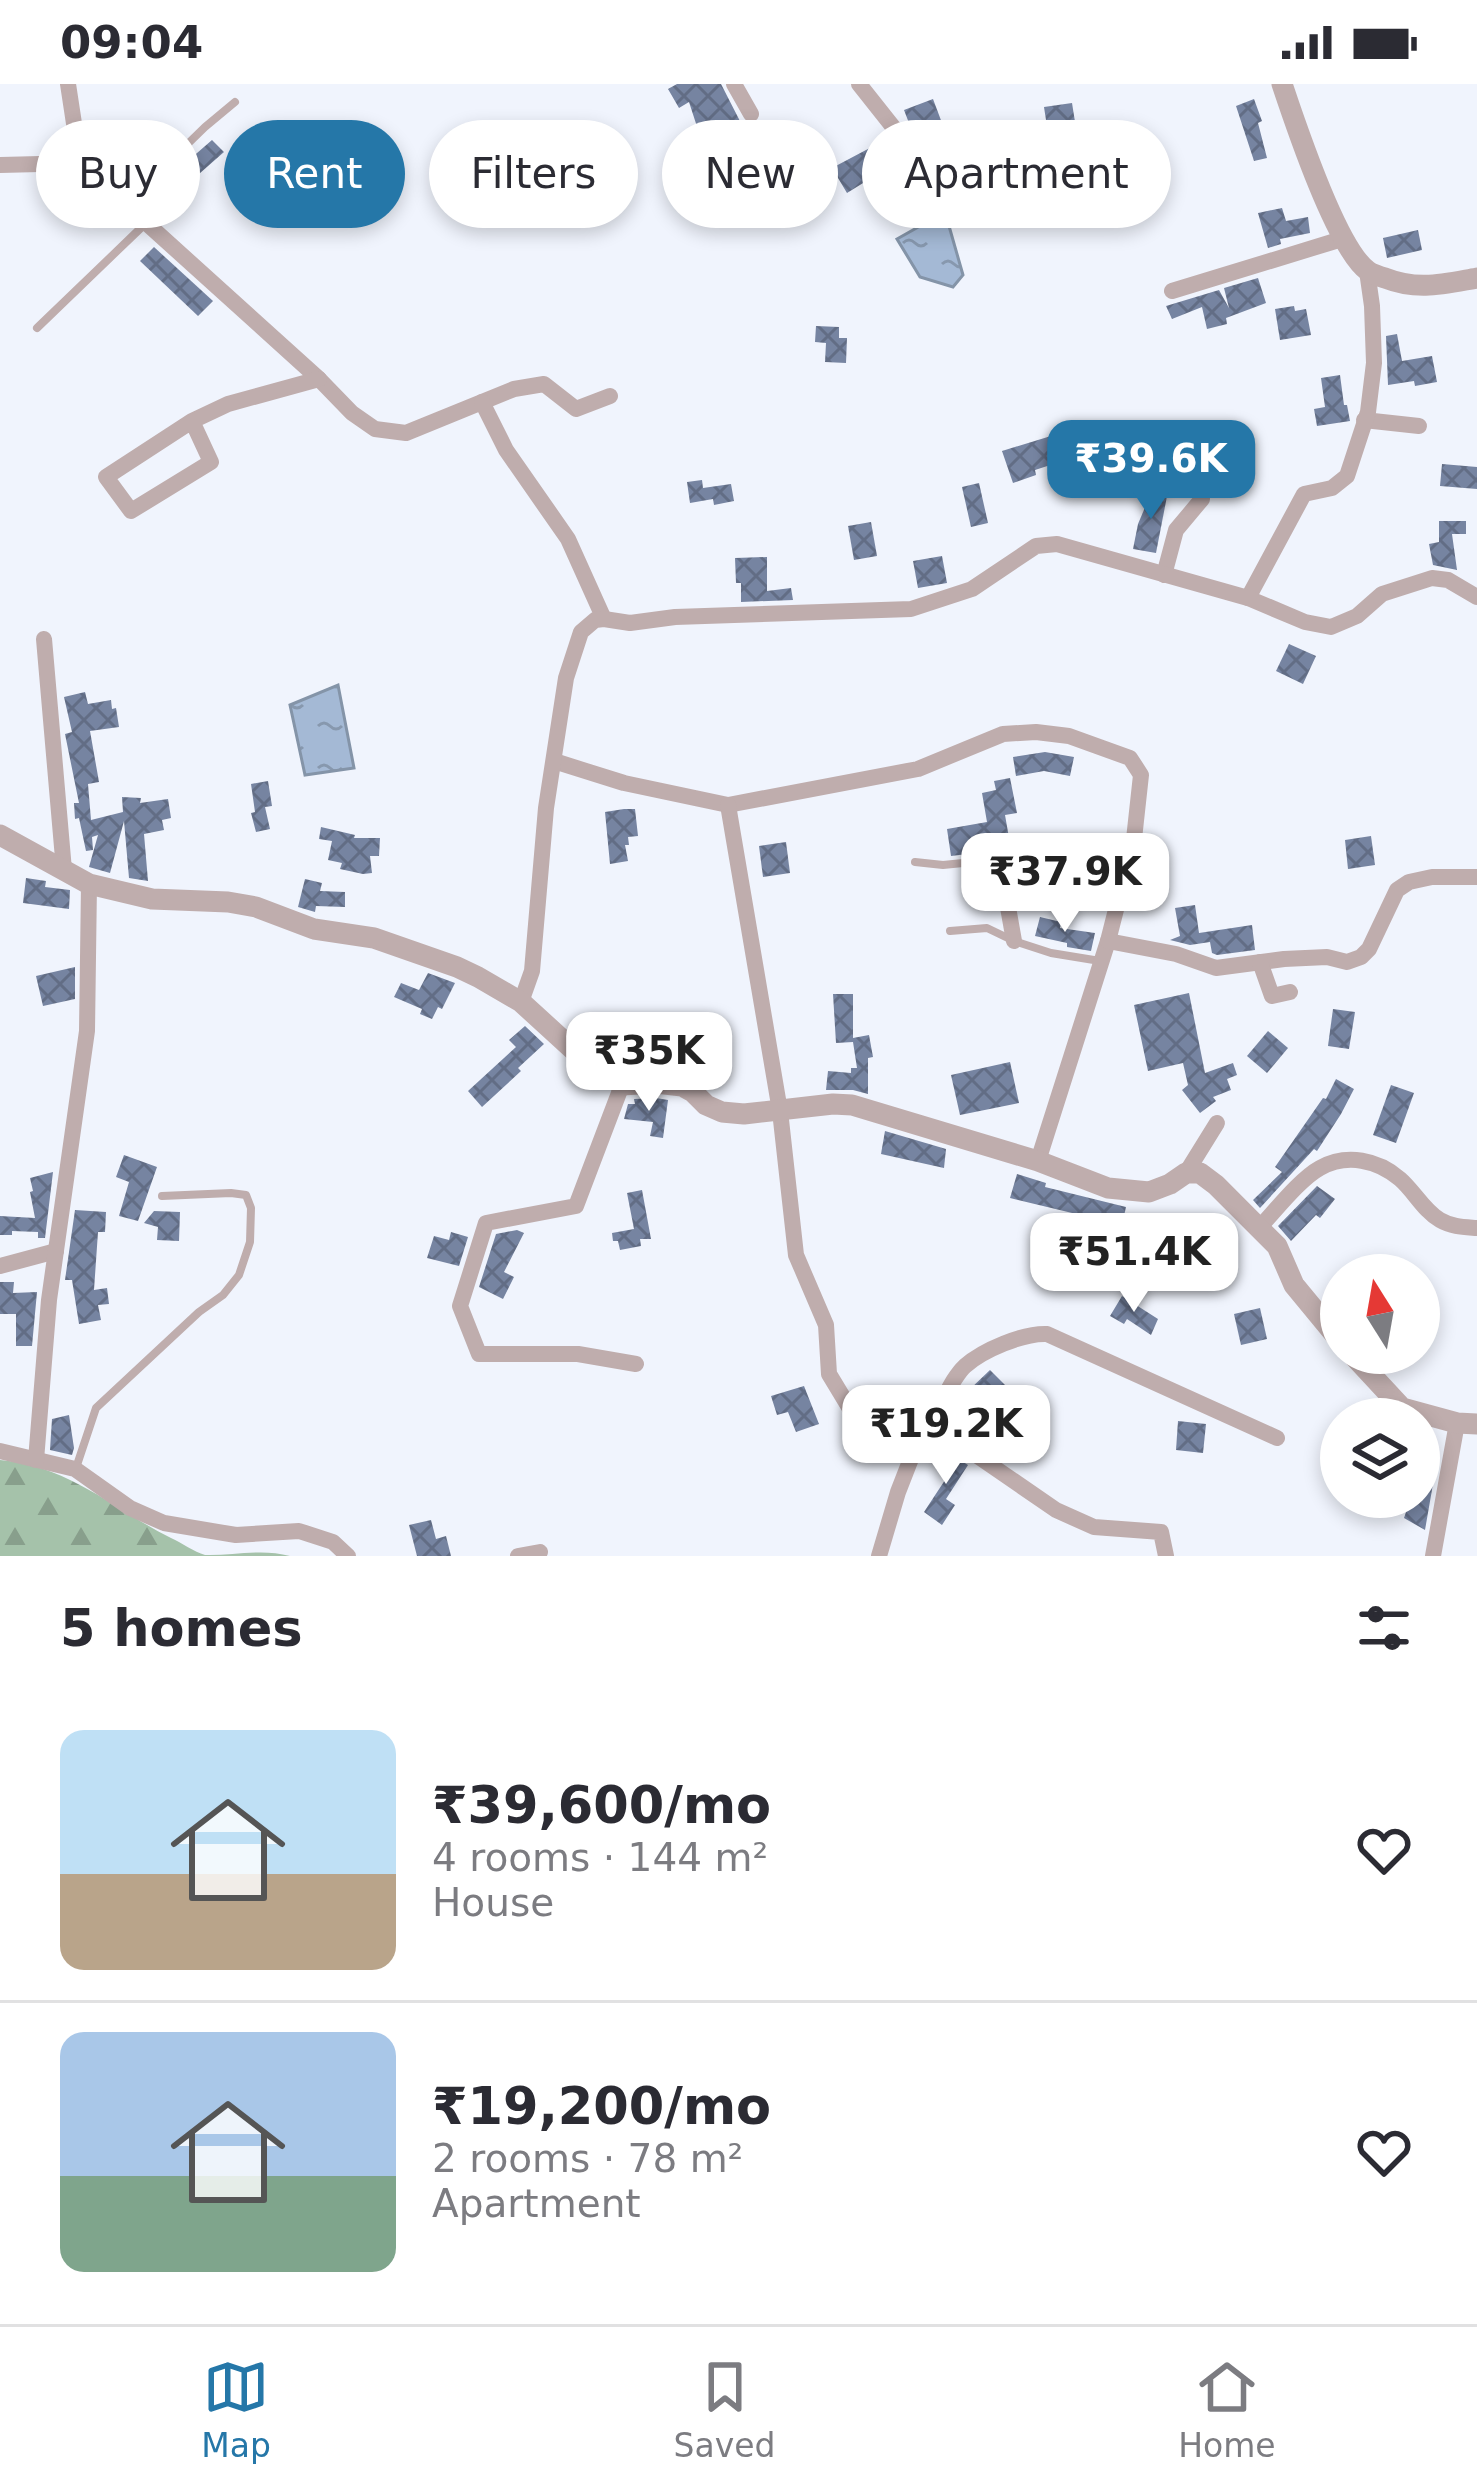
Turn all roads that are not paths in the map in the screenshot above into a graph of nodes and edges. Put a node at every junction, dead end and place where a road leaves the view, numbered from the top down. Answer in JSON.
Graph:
{"nodes":[{"id":1,"x":68,"y":84,"type":"edge"},
{"id":2,"x":734,"y":84,"type":"edge"},
{"id":3,"x":859,"y":84,"type":"edge"},
{"id":4,"x":1282,"y":84,"type":"edge"},
{"id":5,"x":235,"y":102,"type":"dead end"},
{"id":6,"x":751,"y":114,"type":"dead end"},
{"id":7,"x":73,"y":120,"type":"edge"},
{"id":8,"x":889,"y":120,"type":"edge"},
{"id":9,"x":200,"y":132,"type":"edge"},
{"id":10,"x":0,"y":165,"type":"edge"},
{"id":11,"x":36,"y":165,"type":"edge"},
{"id":12,"x":141,"y":228,"type":"edge"},
{"id":13,"x":152,"y":228,"type":"edge"},
{"id":14,"x":1342,"y":238,"type":"junction"},
{"id":15,"x":1367,"y":271,"type":"junction"},
{"id":16,"x":1477,"y":278,"type":"edge"},
{"id":17,"x":1172,"y":290,"type":"dead end"},
{"id":18,"x":37,"y":328,"type":"dead end"},
{"id":19,"x":319,"y":379,"type":"junction"},
{"id":20,"x":610,"y":396,"type":"dead end"},
{"id":21,"x":482,"y":402,"type":"junction"},
{"id":22,"x":1364,"y":420,"type":"junction"},
{"id":23,"x":192,"y":422,"type":"junction"},
{"id":24,"x":1419,"y":427,"type":"dead end"},
{"id":25,"x":1202,"y":499,"type":"dead end"},
{"id":26,"x":1164,"y":575,"type":"junction"},
{"id":27,"x":1477,"y":597,"type":"edge"},
{"id":28,"x":1248,"y":598,"type":"junction"},
{"id":29,"x":604,"y":619,"type":"junction"},
{"id":30,"x":44,"y":639,"type":"dead end"},
{"id":31,"x":554,"y":761,"type":"junction"},
{"id":32,"x":728,"y":805,"type":"junction"},
{"id":33,"x":0,"y":835,"type":"edge"},
{"id":34,"x":915,"y":862,"type":"dead end"},
{"id":35,"x":1001,"y":868,"type":"junction"},
{"id":36,"x":64,"y":870,"type":"junction"},
{"id":37,"x":1477,"y":877,"type":"edge"},
{"id":38,"x":88,"y":884,"type":"junction"},
{"id":39,"x":1116,"y":910,"type":"junction"},
{"id":40,"x":950,"y":931,"type":"dead end"},
{"id":41,"x":1014,"y":941,"type":"junction"},
{"id":42,"x":1108,"y":941,"type":"junction"},
{"id":43,"x":1101,"y":962,"type":"junction"},
{"id":44,"x":1260,"y":962,"type":"junction"},
{"id":45,"x":1290,"y":992,"type":"dead end"},
{"id":46,"x":521,"y":1002,"type":"junction"},
{"id":47,"x":622,"y":1085,"type":"junction"},
{"id":48,"x":780,"y":1111,"type":"junction"},
{"id":49,"x":1217,"y":1123,"type":"dead end"},
{"id":50,"x":1038,"y":1161,"type":"junction"},
{"id":51,"x":1186,"y":1174,"type":"junction"},
{"id":52,"x":162,"y":1196,"type":"dead end"},
{"id":53,"x":1259,"y":1228,"type":"junction"},
{"id":54,"x":1477,"y":1228,"type":"edge"},
{"id":55,"x":56,"y":1251,"type":"junction"},
{"id":56,"x":0,"y":1266,"type":"edge"},
{"id":57,"x":1320,"y":1318,"type":"edge"},
{"id":58,"x":636,"y":1364,"type":"dead end"},
{"id":59,"x":1372,"y":1374,"type":"edge"},
{"id":60,"x":1467,"y":1424,"type":"edge"},
{"id":61,"x":926,"y":1428,"type":"junction"},
{"id":62,"x":1277,"y":1438,"type":"dead end"},
{"id":63,"x":0,"y":1451,"type":"edge"},
{"id":64,"x":36,"y":1460,"type":"junction"},
{"id":65,"x":75,"y":1469,"type":"junction"},
{"id":66,"x":540,"y":1552,"type":"dead end"},
{"id":67,"x":348,"y":1556,"type":"edge"},
{"id":68,"x":518,"y":1556,"type":"edge"},
{"id":69,"x":879,"y":1556,"type":"edge"},
{"id":70,"x":1166,"y":1556,"type":"edge"},
{"id":71,"x":1432,"y":1556,"type":"edge"}],
"edges":[{"from":1,"to":7,"type":"street"},
{"from":2,"to":6,"type":"street"},
{"from":3,"to":8,"type":"street"},
{"from":4,"to":14,"type":"street"},
{"from":5,"to":9,"type":"lane"},
{"from":10,"to":11,"type":"street"},
{"from":12,"to":18,"type":"lane"},
{"from":13,"to":19,"type":"street"},
{"from":14,"to":15,"type":"street"},
{"from":14,"to":17,"type":"street"},
{"from":15,"to":16,"type":"street"},
{"from":15,"to":22,"type":"street"},
{"from":19,"to":21,"type":"street"},
{"from":19,"to":23,"type":"street"},
{"from":20,"to":21,"type":"street"},
{"from":21,"to":29,"type":"street"},
{"from":22,"to":24,"type":"street"},
{"from":22,"to":28,"type":"street"},
{"from":23,"to":23,"type":"street"},
{"from":25,"to":26,"type":"street"},
{"from":26,"to":28,"type":"street"},
{"from":26,"to":29,"type":"street"},
{"from":27,"to":28,"type":"street"},
{"from":29,"to":31,"type":"street"},
{"from":30,"to":36,"type":"street"},
{"from":31,"to":32,"type":"street"},
{"from":31,"to":46,"type":"street"},
{"from":32,"to":39,"type":"street"},
{"from":32,"to":48,"type":"street"},
{"from":33,"to":36,"type":"street"},
{"from":34,"to":35,"type":"lane"},
{"from":35,"to":39,"type":"lane"},
{"from":35,"to":41,"type":"street"},
{"from":36,"to":38,"type":"street"},
{"from":37,"to":44,"type":"street"},
{"from":38,"to":46,"type":"street"},
{"from":38,"to":55,"type":"street"},
{"from":39,"to":42,"type":"street"},
{"from":40,"to":41,"type":"lane"},
{"from":41,"to":43,"type":"lane"},
{"from":42,"to":43,"type":"street"},
{"from":42,"to":44,"type":"street"},
{"from":43,"to":50,"type":"street"},
{"from":44,"to":45,"type":"street"},
{"from":46,"to":47,"type":"street"},
{"from":47,"to":48,"type":"street"},
{"from":47,"to":58,"type":"street"},
{"from":48,"to":50,"type":"street"},
{"from":48,"to":61,"type":"street"},
{"from":49,"to":51,"type":"street"},
{"from":50,"to":51,"type":"street"},
{"from":51,"to":53,"type":"street"},
{"from":52,"to":65,"type":"lane"},
{"from":53,"to":54,"type":"street"},
{"from":53,"to":57,"type":"street"},
{"from":55,"to":56,"type":"street"},
{"from":55,"to":64,"type":"street"},
{"from":59,"to":60,"type":"street"},
{"from":60,"to":71,"type":"street"},
{"from":61,"to":62,"type":"street"},
{"from":61,"to":69,"type":"street"},
{"from":61,"to":70,"type":"street"},
{"from":63,"to":64,"type":"street"},
{"from":64,"to":65,"type":"street"},
{"from":65,"to":67,"type":"street"},
{"from":66,"to":68,"type":"street"}]}
